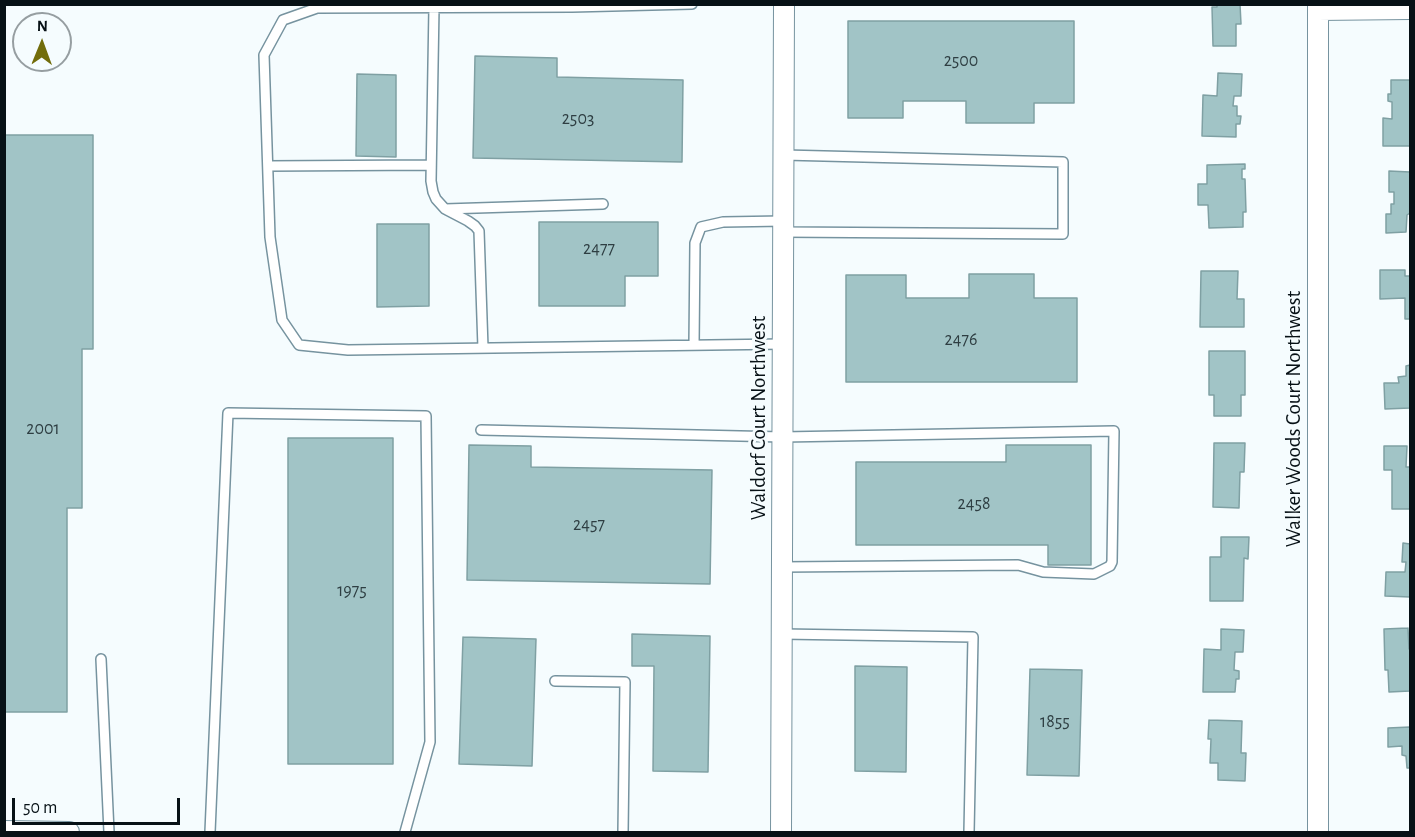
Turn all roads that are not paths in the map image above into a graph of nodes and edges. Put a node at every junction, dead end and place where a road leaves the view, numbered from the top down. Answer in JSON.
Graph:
{"nodes":[{"id":1,"x":692,"y":4,"type":"edge"},
{"id":2,"x":784,"y":4,"type":"edge"},
{"id":3,"x":1318,"y":7,"type":"edge"},
{"id":4,"x":434,"y":8,"type":"junction"},
{"id":5,"x":1410,"y":9,"type":"edge"},
{"id":6,"x":783,"y":155,"type":"junction"},
{"id":7,"x":431,"y":165,"type":"junction"},
{"id":8,"x":268,"y":166,"type":"junction"},
{"id":9,"x":603,"y":204,"type":"dead end"},
{"id":10,"x":445,"y":209,"type":"junction"},
{"id":11,"x":783,"y":227,"type":"junction"},
{"id":12,"x":783,"y":344,"type":"junction"},
{"id":13,"x":694,"y":345,"type":"junction"},
{"id":14,"x":483,"y":348,"type":"junction"},
{"id":15,"x":481,"y":430,"type":"dead end"},
{"id":16,"x":783,"y":437,"type":"junction"},
{"id":17,"x":782,"y":567,"type":"junction"},
{"id":18,"x":782,"y":634,"type":"junction"},
{"id":19,"x":101,"y":658,"type":"dead end"},
{"id":20,"x":555,"y":681,"type":"dead end"},
{"id":21,"x":4,"y":831,"type":"edge"},
{"id":22,"x":69,"y":832,"type":"edge"},
{"id":23,"x":109,"y":832,"type":"edge"},
{"id":24,"x":210,"y":832,"type":"edge"},
{"id":25,"x":405,"y":832,"type":"edge"},
{"id":26,"x":623,"y":832,"type":"edge"},
{"id":27,"x":781,"y":832,"type":"edge"},
{"id":28,"x":969,"y":832,"type":"edge"},
{"id":29,"x":1318,"y":832,"type":"edge"}],
"edges":[{"from":1,"to":4,"type":"lane"},
{"from":2,"to":6,"type":"street","name":"Waldorf Court Northwest"},
{"from":3,"to":5,"type":"street"},
{"from":3,"to":29,"type":"street","name":"Walker Woods Court Northwest"},
{"from":4,"to":7,"type":"lane"},
{"from":4,"to":8,"type":"lane"},
{"from":6,"to":11,"type":"street","name":"Waldorf Court Northwest"},
{"from":6,"to":11,"type":"lane"},
{"from":7,"to":8,"type":"lane"},
{"from":7,"to":10,"type":"lane"},
{"from":8,"to":14,"type":"lane"},
{"from":9,"to":10,"type":"lane"},
{"from":10,"to":14,"type":"lane"},
{"from":11,"to":12,"type":"street","name":"Waldorf Court Northwest"},
{"from":11,"to":13,"type":"lane"},
{"from":12,"to":13,"type":"lane"},
{"from":12,"to":16,"type":"street","name":"Waldorf Court Northwest"},
{"from":13,"to":14,"type":"lane"},
{"from":15,"to":16,"type":"lane"},
{"from":16,"to":17,"type":"street","name":"Waldorf Court Northwest"},
{"from":16,"to":17,"type":"lane"},
{"from":17,"to":18,"type":"street","name":"Waldorf Court Northwest"},
{"from":18,"to":27,"type":"street","name":"Waldorf Court Northwest"},
{"from":18,"to":28,"type":"lane"},
{"from":19,"to":23,"type":"lane"},
{"from":20,"to":26,"type":"lane"},
{"from":21,"to":22,"type":"street"},
{"from":24,"to":25,"type":"lane"}]}
